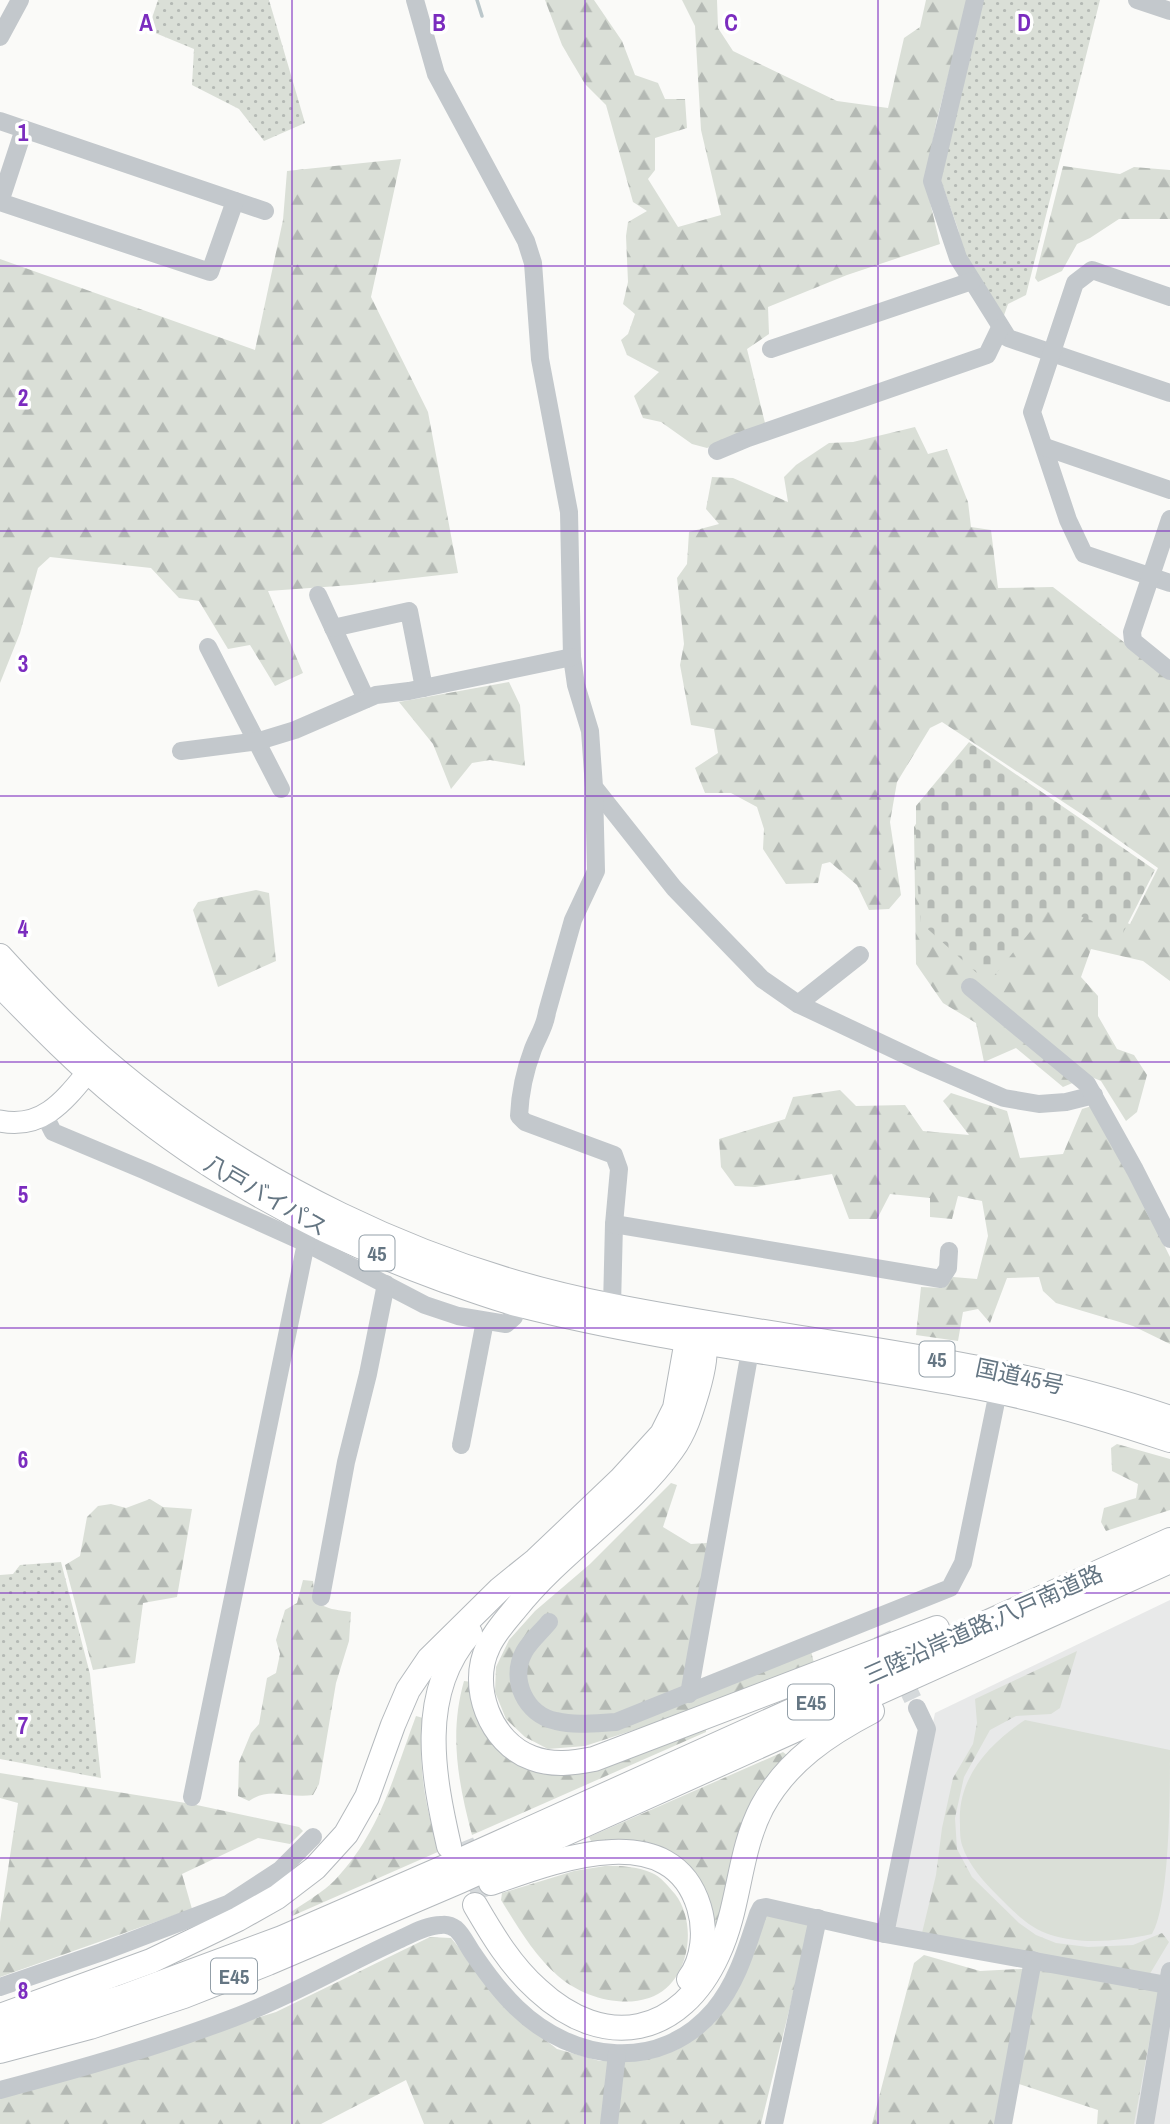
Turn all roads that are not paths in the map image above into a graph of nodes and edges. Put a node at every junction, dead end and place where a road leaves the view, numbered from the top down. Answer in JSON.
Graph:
{"nodes":[{"id":1,"x":20,"y":0,"type":"edge"},
{"id":2,"x":415,"y":0,"type":"edge"},
{"id":3,"x":975,"y":0,"type":"edge"},
{"id":4,"x":1145,"y":1,"type":"edge"},
{"id":5,"x":1170,"y":11,"type":"edge"},
{"id":6,"x":0,"y":37,"type":"edge"},
{"id":7,"x":0,"y":121,"type":"edge"},
{"id":8,"x":24,"y":129,"type":"junction"},
{"id":9,"x":235,"y":201,"type":"junction"},
{"id":10,"x":265,"y":211,"type":"dead end"},
{"id":11,"x":972,"y":281,"type":"junction"},
{"id":12,"x":1169,"y":291,"type":"edge"},
{"id":13,"x":1000,"y":328,"type":"junction"},
{"id":14,"x":771,"y":349,"type":"dead end"},
{"id":15,"x":1051,"y":353,"type":"junction"},
{"id":16,"x":1170,"y":393,"type":"edge"},
{"id":17,"x":1045,"y":447,"type":"junction"},
{"id":18,"x":717,"y":452,"type":"dead end"},
{"id":19,"x":1170,"y":490,"type":"edge"},
{"id":20,"x":1170,"y":519,"type":"edge"},
{"id":21,"x":1150,"y":576,"type":"junction"},
{"id":22,"x":1170,"y":583,"type":"edge"},
{"id":23,"x":318,"y":595,"type":"dead end"},
{"id":24,"x":333,"y":628,"type":"junction"},
{"id":25,"x":208,"y":647,"type":"dead end"},
{"id":26,"x":572,"y":657,"type":"junction"},
{"id":27,"x":1170,"y":671,"type":"edge"},
{"id":28,"x":424,"y":688,"type":"junction"},
{"id":29,"x":366,"y":699,"type":"junction"},
{"id":30,"x":259,"y":741,"type":"junction"},
{"id":31,"x":181,"y":751,"type":"dead end"},
{"id":32,"x":594,"y":787,"type":"junction"},
{"id":33,"x":281,"y":789,"type":"dead end"},
{"id":34,"x":860,"y":954,"type":"dead end"},
{"id":35,"x":0,"y":956,"type":"edge"},
{"id":36,"x":0,"y":985,"type":"edge"},
{"id":37,"x":970,"y":987,"type":"dead end"},
{"id":38,"x":798,"y":1004,"type":"junction"},
{"id":39,"x":94,"y":1064,"type":"junction"},
{"id":40,"x":1094,"y":1095,"type":"junction"},
{"id":41,"x":45,"y":1115,"type":"junction"},
{"id":42,"x":0,"y":1121,"type":"edge"},
{"id":43,"x":614,"y":1224,"type":"junction"},
{"id":44,"x":1170,"y":1239,"type":"edge"},
{"id":45,"x":306,"y":1243,"type":"junction"},
{"id":46,"x":949,"y":1251,"type":"dead end"},
{"id":47,"x":386,"y":1284,"type":"junction"},
{"id":48,"x":517,"y":1305,"type":"junction"},
{"id":49,"x":612,"y":1306,"type":"junction"},
{"id":50,"x":485,"y":1321,"type":"junction"},
{"id":51,"x":698,"y":1335,"type":"junction"},
{"id":52,"x":750,"y":1351,"type":"junction"},
{"id":53,"x":998,"y":1392,"type":"junction"},
{"id":54,"x":1170,"y":1418,"type":"edge"},
{"id":55,"x":1170,"y":1440,"type":"edge"},
{"id":56,"x":461,"y":1445,"type":"dead end"},
{"id":57,"x":1170,"y":1540,"type":"edge"},
{"id":58,"x":1170,"y":1561,"type":"edge"},
{"id":59,"x":536,"y":1572,"type":"junction"},
{"id":60,"x":321,"y":1597,"type":"dead end"},
{"id":61,"x":1077,"y":1603,"type":"junction"},
{"id":62,"x":549,"y":1622,"type":"dead end"},
{"id":63,"x":689,"y":1694,"type":"junction"},
{"id":64,"x":917,"y":1708,"type":"tunnel mouth"},
{"id":65,"x":192,"y":1797,"type":"dead end"},
{"id":66,"x":313,"y":1837,"type":"dead end"},
{"id":67,"x":456,"y":1858,"type":"junction"},
{"id":68,"x":818,"y":1918,"type":"junction"},
{"id":69,"x":886,"y":1934,"type":"junction"},
{"id":70,"x":1033,"y":1960,"type":"junction"},
{"id":71,"x":268,"y":1963,"type":"junction"},
{"id":72,"x":1169,"y":1978,"type":"edge"},
{"id":73,"x":0,"y":1987,"type":"edge"},
{"id":74,"x":0,"y":2015,"type":"edge"},
{"id":75,"x":0,"y":2032,"type":"edge"},
{"id":76,"x":0,"y":2051,"type":"edge"},
{"id":77,"x":617,"y":2054,"type":"junction"},
{"id":78,"x":0,"y":2090,"type":"edge"},
{"id":79,"x":609,"y":2124,"type":"edge"},
{"id":80,"x":774,"y":2124,"type":"edge"},
{"id":81,"x":1003,"y":2124,"type":"edge"},
{"id":82,"x":1145,"y":2124,"type":"edge"}],
"edges":[{"from":1,"to":6,"type":"street"},
{"from":2,"to":26,"type":"street"},
{"from":3,"to":11,"type":"street"},
{"from":4,"to":5,"type":"street"},
{"from":7,"to":8,"type":"street"},
{"from":8,"to":9,"type":"street"},
{"from":8,"to":9,"type":"street"},
{"from":9,"to":10,"type":"street"},
{"from":11,"to":13,"type":"street"},
{"from":11,"to":14,"type":"street"},
{"from":12,"to":15,"type":"street"},
{"from":13,"to":15,"type":"street"},
{"from":13,"to":18,"type":"street"},
{"from":15,"to":16,"type":"street"},
{"from":15,"to":17,"type":"street"},
{"from":17,"to":19,"type":"street"},
{"from":17,"to":21,"type":"street"},
{"from":20,"to":21,"type":"street"},
{"from":21,"to":22,"type":"street"},
{"from":21,"to":27,"type":"street"},
{"from":23,"to":24,"type":"street"},
{"from":24,"to":28,"type":"street"},
{"from":24,"to":29,"type":"street"},
{"from":25,"to":30,"type":"street"},
{"from":26,"to":28,"type":"street"},
{"from":26,"to":32,"type":"street"},
{"from":28,"to":29,"type":"street"},
{"from":29,"to":30,"type":"street"},
{"from":30,"to":31,"type":"street"},
{"from":30,"to":33,"type":"street"},
{"from":32,"to":38,"type":"street"},
{"from":32,"to":43,"type":"street"},
{"from":34,"to":38,"type":"street"},
{"from":35,"to":39,"type":"highway","name":"八戸バイパス","number":"45"},
{"from":36,"to":39,"type":"highway","name":"八戸バイパス","number":"45"},
{"from":37,"to":40,"type":"street"},
{"from":38,"to":40,"type":"street"},
{"from":39,"to":41,"type":"main road"},
{"from":39,"to":48,"type":"highway","name":"八戸バイパス","number":"45"},
{"from":39,"to":49,"type":"highway","name":"八戸バイパス","number":"45"},
{"from":40,"to":44,"type":"street"},
{"from":41,"to":42,"type":"main road"},
{"from":41,"to":45,"type":"street"},
{"from":43,"to":46,"type":"street"},
{"from":43,"to":49,"type":"street"},
{"from":45,"to":47,"type":"street"},
{"from":45,"to":65,"type":"street"},
{"from":47,"to":50,"type":"street"},
{"from":47,"to":60,"type":"street"},
{"from":48,"to":50,"type":"street"},
{"from":48,"to":51,"type":"highway","name":"八戸バイパス","number":"45"},
{"from":49,"to":51,"type":"highway","name":"八戸バイパス","number":"45"},
{"from":50,"to":56,"type":"street"},
{"from":51,"to":52,"type":"highway","name":"国道45号","number":"45"},
{"from":51,"to":54,"type":"highway","name":"国道45号","number":"45"},
{"from":51,"to":59,"type":"highway"},
{"from":52,"to":53,"type":"highway","name":"国道45号","number":"45"},
{"from":52,"to":63,"type":"street"},
{"from":53,"to":55,"type":"highway","name":"国道45号","number":"45"},
{"from":53,"to":63,"type":"street"},
{"from":57,"to":59,"type":"highway"},
{"from":57,"to":67,"type":"highway","name":"三陸沿岸道路;八戸南道路","number":"E45"},
{"from":58,"to":61,"type":"highway","name":"三陸沿岸道路;八戸南道路","number":"E45"},
{"from":59,"to":67,"type":"highway"},
{"from":59,"to":74,"type":"highway"},
{"from":61,"to":67,"type":"highway","name":"三陸沿岸道路;八戸南道路","number":"E45"},
{"from":61,"to":71,"type":"highway"},
{"from":62,"to":63,"type":"street"},
{"from":64,"to":69,"type":"street"},
{"from":66,"to":73,"type":"street"},
{"from":67,"to":71,"type":"highway","number":"E45"},
{"from":67,"to":75,"type":"highway","number":"E45"},
{"from":68,"to":69,"type":"street"},
{"from":68,"to":77,"type":"street"},
{"from":68,"to":80,"type":"street"},
{"from":69,"to":70,"type":"street"},
{"from":70,"to":72,"type":"street"},
{"from":70,"to":81,"type":"street"},
{"from":71,"to":76,"type":"highway","number":"E45"},
{"from":72,"to":82,"type":"street"},
{"from":77,"to":78,"type":"street"},
{"from":77,"to":79,"type":"street"}]}
